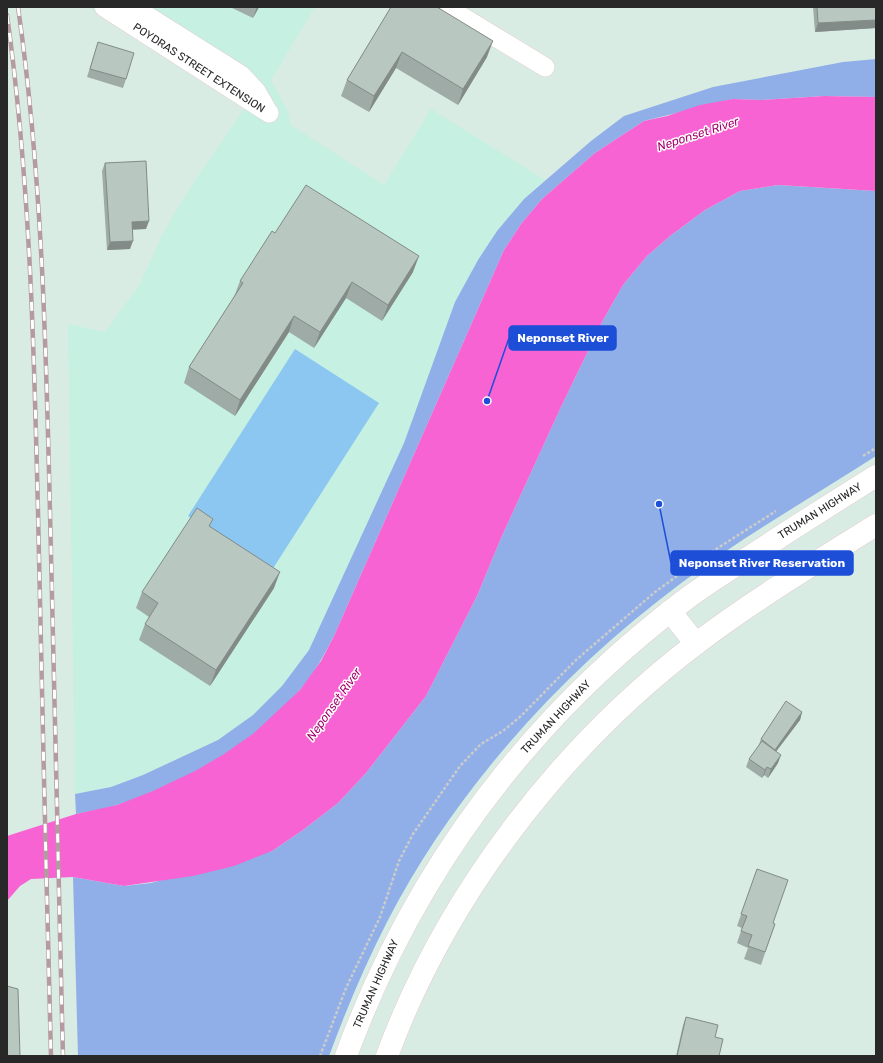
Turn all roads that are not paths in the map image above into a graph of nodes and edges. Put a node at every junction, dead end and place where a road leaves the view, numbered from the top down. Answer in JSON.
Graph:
{"nodes":[{"id":1,"x":104,"y":7,"type":"edge"},
{"id":2,"x":133,"y":7,"type":"edge"},
{"id":3,"x":446,"y":7,"type":"edge"},
{"id":4,"x":545,"y":67,"type":"dead end"},
{"id":5,"x":876,"y":476,"type":"edge"},
{"id":6,"x":876,"y":525,"type":"edge"},
{"id":7,"x":670,"y":611,"type":"junction"},
{"id":8,"x":696,"y":644,"type":"junction"},
{"id":9,"x":346,"y":1056,"type":"edge"},
{"id":10,"x":387,"y":1056,"type":"edge"}],
"edges":[{"from":1,"to":2,"type":"street","name":"POYDRAS STREET EXTENSION"},
{"from":3,"to":4,"type":"street"},
{"from":5,"to":7,"type":"main road","name":"TRUMAN HIGHWAY"},
{"from":6,"to":8,"type":"main road"},
{"from":7,"to":8,"type":"main road"},
{"from":7,"to":9,"type":"main road","name":"TRUMAN HIGHWAY"},
{"from":8,"to":10,"type":"main road"}]}
